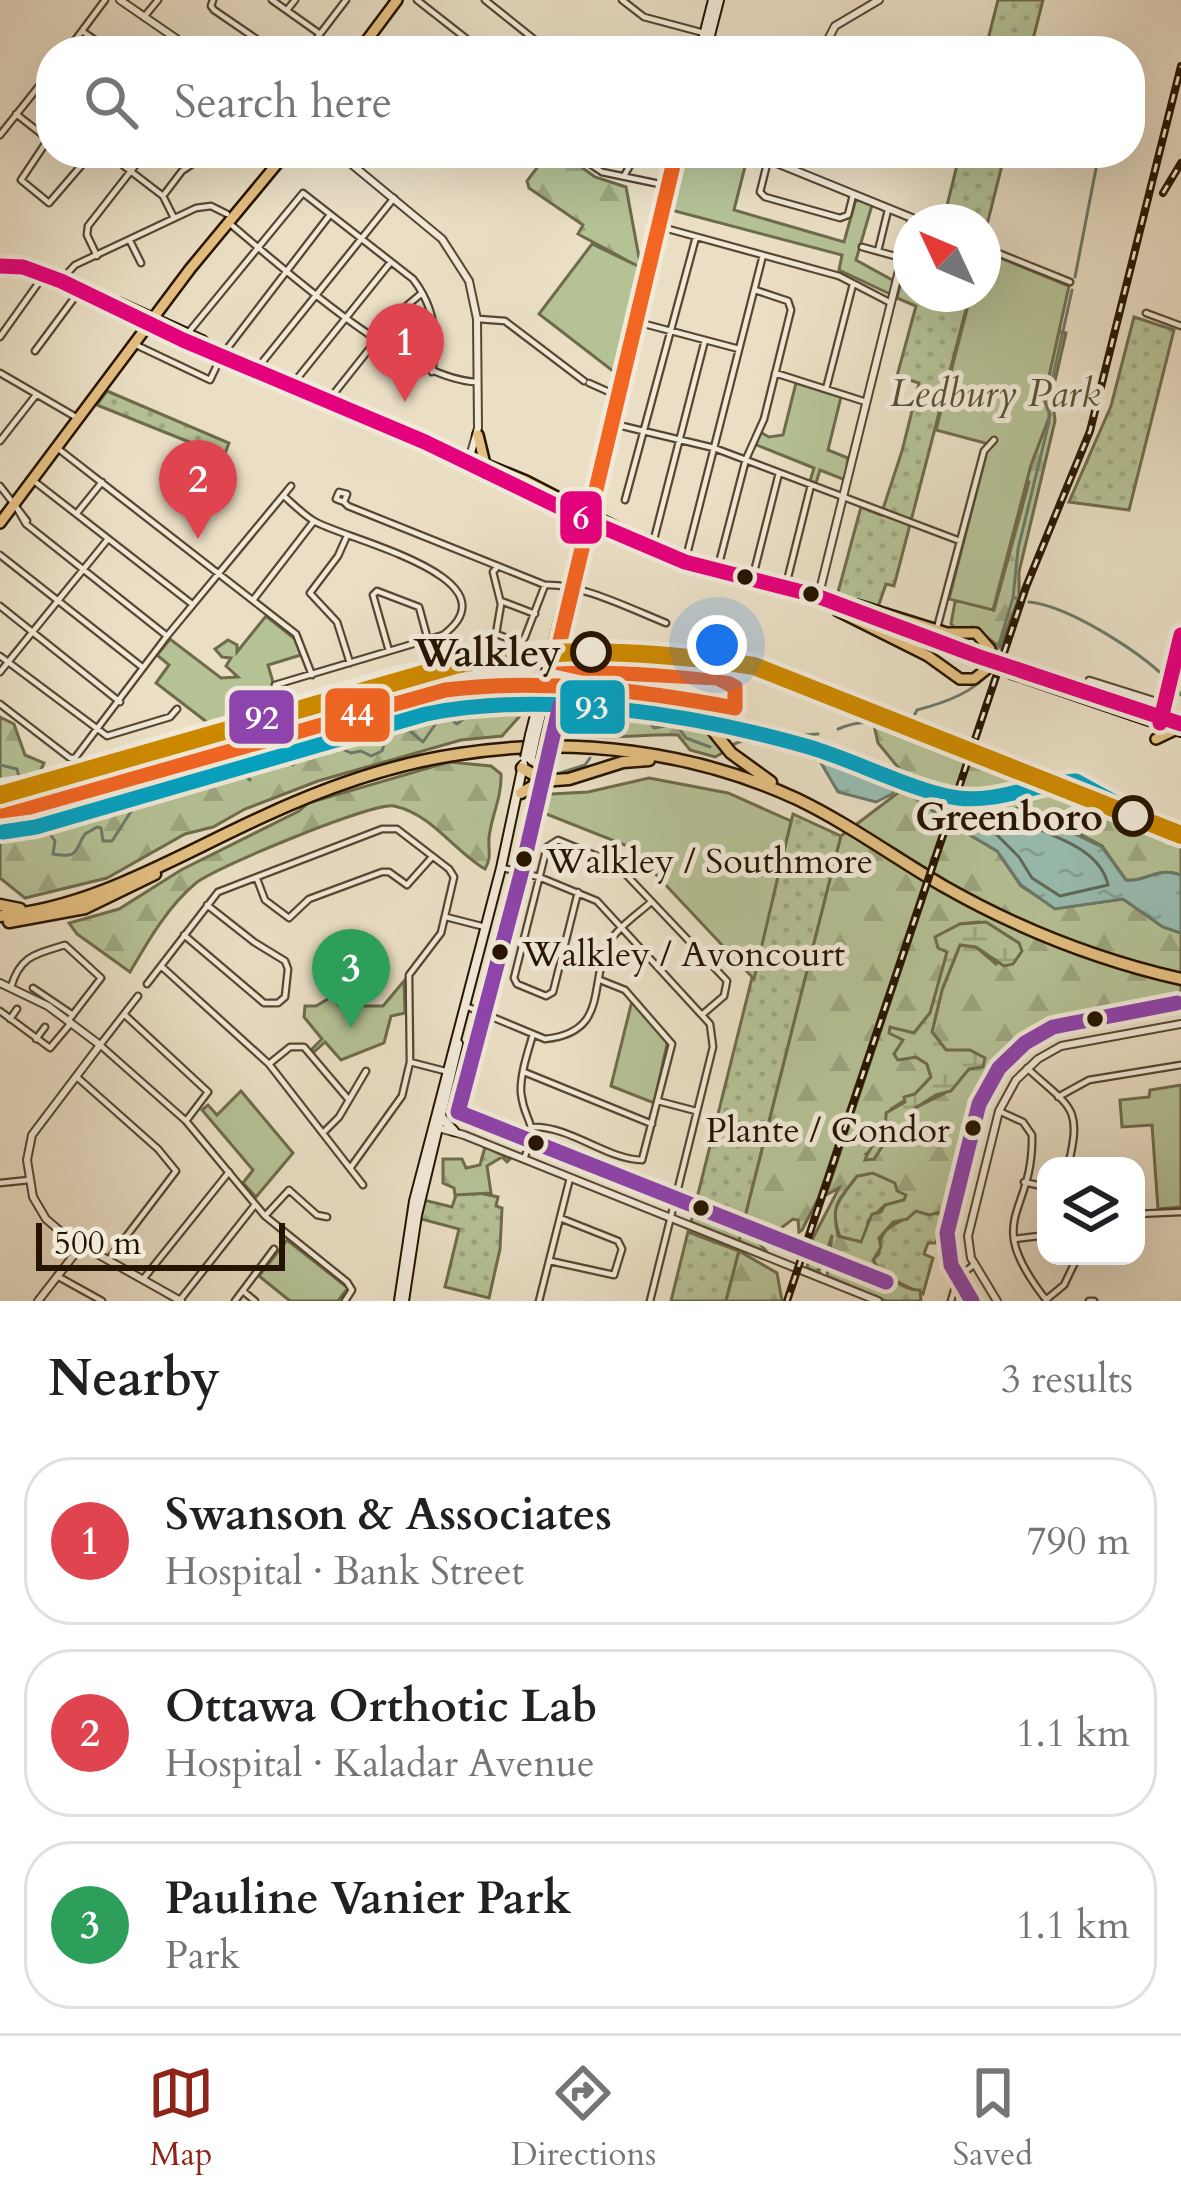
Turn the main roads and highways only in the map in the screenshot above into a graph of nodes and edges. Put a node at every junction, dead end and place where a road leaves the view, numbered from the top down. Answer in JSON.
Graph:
{"nodes":[{"id":1,"x":400,"y":0,"type":"edge"},
{"id":2,"x":716,"y":0,"type":"edge"},
{"id":3,"x":373,"y":36,"type":"edge"},
{"id":4,"x":707,"y":36,"type":"edge"},
{"id":5,"x":269,"y":168,"type":"edge"},
{"id":6,"x":674,"y":168,"type":"edge"},
{"id":7,"x":675,"y":168,"type":"edge"},
{"id":8,"x":665,"y":212,"type":"junction"},
{"id":9,"x":227,"y":218,"type":"junction"},
{"id":10,"x":2,"y":266,"type":"edge"},
{"id":11,"x":167,"y":299,"type":"junction"},
{"id":12,"x":107,"y":302,"type":"junction"},
{"id":13,"x":127,"y":314,"type":"junction"},
{"id":14,"x":148,"y":320,"type":"junction"},
{"id":15,"x":168,"y":329,"type":"junction"},
{"id":16,"x":134,"y":339,"type":"junction"},
{"id":17,"x":209,"y":348,"type":"junction"},
{"id":18,"x":478,"y":435,"type":"road end"},
{"id":19,"x":56,"y":447,"type":"junction"},
{"id":20,"x":467,"y":459,"type":"junction"},
{"id":21,"x":494,"y":466,"type":"junction"},
{"id":22,"x":14,"y":502,"type":"junction"},
{"id":23,"x":571,"y":507,"type":"junction"},
{"id":24,"x":588,"y":516,"type":"junction"},
{"id":25,"x":0,"y":519,"type":"edge"},
{"id":26,"x":604,"y":523,"type":"junction"},
{"id":27,"x":837,"y":606,"type":"junction"},
{"id":28,"x":553,"y":660,"type":"junction"},
{"id":29,"x":1012,"y":670,"type":"junction"},
{"id":30,"x":1164,"y":704,"type":"road end"},
{"id":31,"x":1148,"y":712,"type":"junction"},
{"id":32,"x":1161,"y":720,"type":"junction"},
{"id":33,"x":1180,"y":728,"type":"edge"},
{"id":34,"x":1156,"y":739,"type":"dead end"},
{"id":35,"x":526,"y":764,"type":"junction"},
{"id":36,"x":718,"y":770,"type":"junction"},
{"id":37,"x":547,"y":780,"type":"junction"},
{"id":38,"x":521,"y":793,"type":"junction"},
{"id":39,"x":826,"y":814,"type":"junction"},
{"id":40,"x":513,"y":818,"type":"junction"},
{"id":41,"x":212,"y":842,"type":"junction"},
{"id":42,"x":0,"y":905,"type":"edge"},
{"id":43,"x":47,"y":907,"type":"junction"},
{"id":44,"x":0,"y":920,"type":"edge"},
{"id":45,"x":1181,"y":979,"type":"edge"},
{"id":46,"x":449,"y":1073,"type":"junction"},
{"id":47,"x":441,"y":1116,"type":"junction"},
{"id":48,"x":435,"y":1127,"type":"junction"},
{"id":49,"x":454,"y":1131,"type":"road end"},
{"id":50,"x":402,"y":1301,"type":"edge"}],
"edges":[{"from":1,"to":3,"type":"main road"},
{"from":2,"to":4,"type":"main road"},
{"from":5,"to":9,"type":"main road"},
{"from":6,"to":8,"type":"main road"},
{"from":7,"to":8,"type":"main road"},
{"from":8,"to":24,"type":"main road"},
{"from":9,"to":11,"type":"main road"},
{"from":9,"to":14,"type":"main road"},
{"from":10,"to":12,"type":"main road"},
{"from":11,"to":14,"type":"main road"},
{"from":11,"to":15,"type":"main road"},
{"from":12,"to":13,"type":"main road"},
{"from":12,"to":14,"type":"main road"},
{"from":13,"to":14,"type":"main road"},
{"from":13,"to":16,"type":"main road"},
{"from":14,"to":15,"type":"main road"},
{"from":14,"to":16,"type":"main road"},
{"from":15,"to":16,"type":"main road"},
{"from":15,"to":17,"type":"main road"},
{"from":15,"to":17,"type":"main road"},
{"from":16,"to":19,"type":"main road"},
{"from":16,"to":19,"type":"main road"},
{"from":17,"to":20,"type":"main road"},
{"from":18,"to":21,"type":"main road"},
{"from":19,"to":22,"type":"main road"},
{"from":19,"to":22,"type":"main road"},
{"from":20,"to":21,"type":"main road"},
{"from":20,"to":23,"type":"main road"},
{"from":21,"to":23,"type":"main road"},
{"from":22,"to":25,"type":"main road"},
{"from":23,"to":24,"type":"main road"},
{"from":23,"to":24,"type":"main road"},
{"from":24,"to":26,"type":"main road"},
{"from":24,"to":26,"type":"main road"},
{"from":24,"to":28,"type":"main road"},
{"from":26,"to":27,"type":"main road"},
{"from":27,"to":27,"type":"main road"},
{"from":27,"to":29,"type":"main road","bridge":true},
{"from":28,"to":35,"type":"main road","bridge":true},
{"from":28,"to":39,"type":"highway"},
{"from":29,"to":31,"type":"main road"},
{"from":29,"to":32,"type":"main road"},
{"from":30,"to":31,"type":"main road"},
{"from":31,"to":32,"type":"main road"},
{"from":32,"to":33,"type":"main road"},
{"from":33,"to":34,"type":"main road"},
{"from":35,"to":37,"type":"highway"},
{"from":35,"to":38,"type":"main road"},
{"from":35,"to":40,"type":"main road"},
{"from":36,"to":37,"type":"highway"},
{"from":36,"to":39,"type":"highway"},
{"from":36,"to":41,"type":"highway"},
{"from":37,"to":38,"type":"highway"},
{"from":38,"to":40,"type":"main road"},
{"from":39,"to":45,"type":"highway"},
{"from":40,"to":46,"type":"main road"},
{"from":41,"to":43,"type":"highway"},
{"from":41,"to":44,"type":"highway"},
{"from":42,"to":43,"type":"highway"},
{"from":43,"to":44,"type":"highway"},
{"from":46,"to":47,"type":"main road"},
{"from":46,"to":48,"type":"main road"},
{"from":47,"to":48,"type":"main road"},
{"from":47,"to":49,"type":"main road"},
{"from":48,"to":50,"type":"main road"}]}
